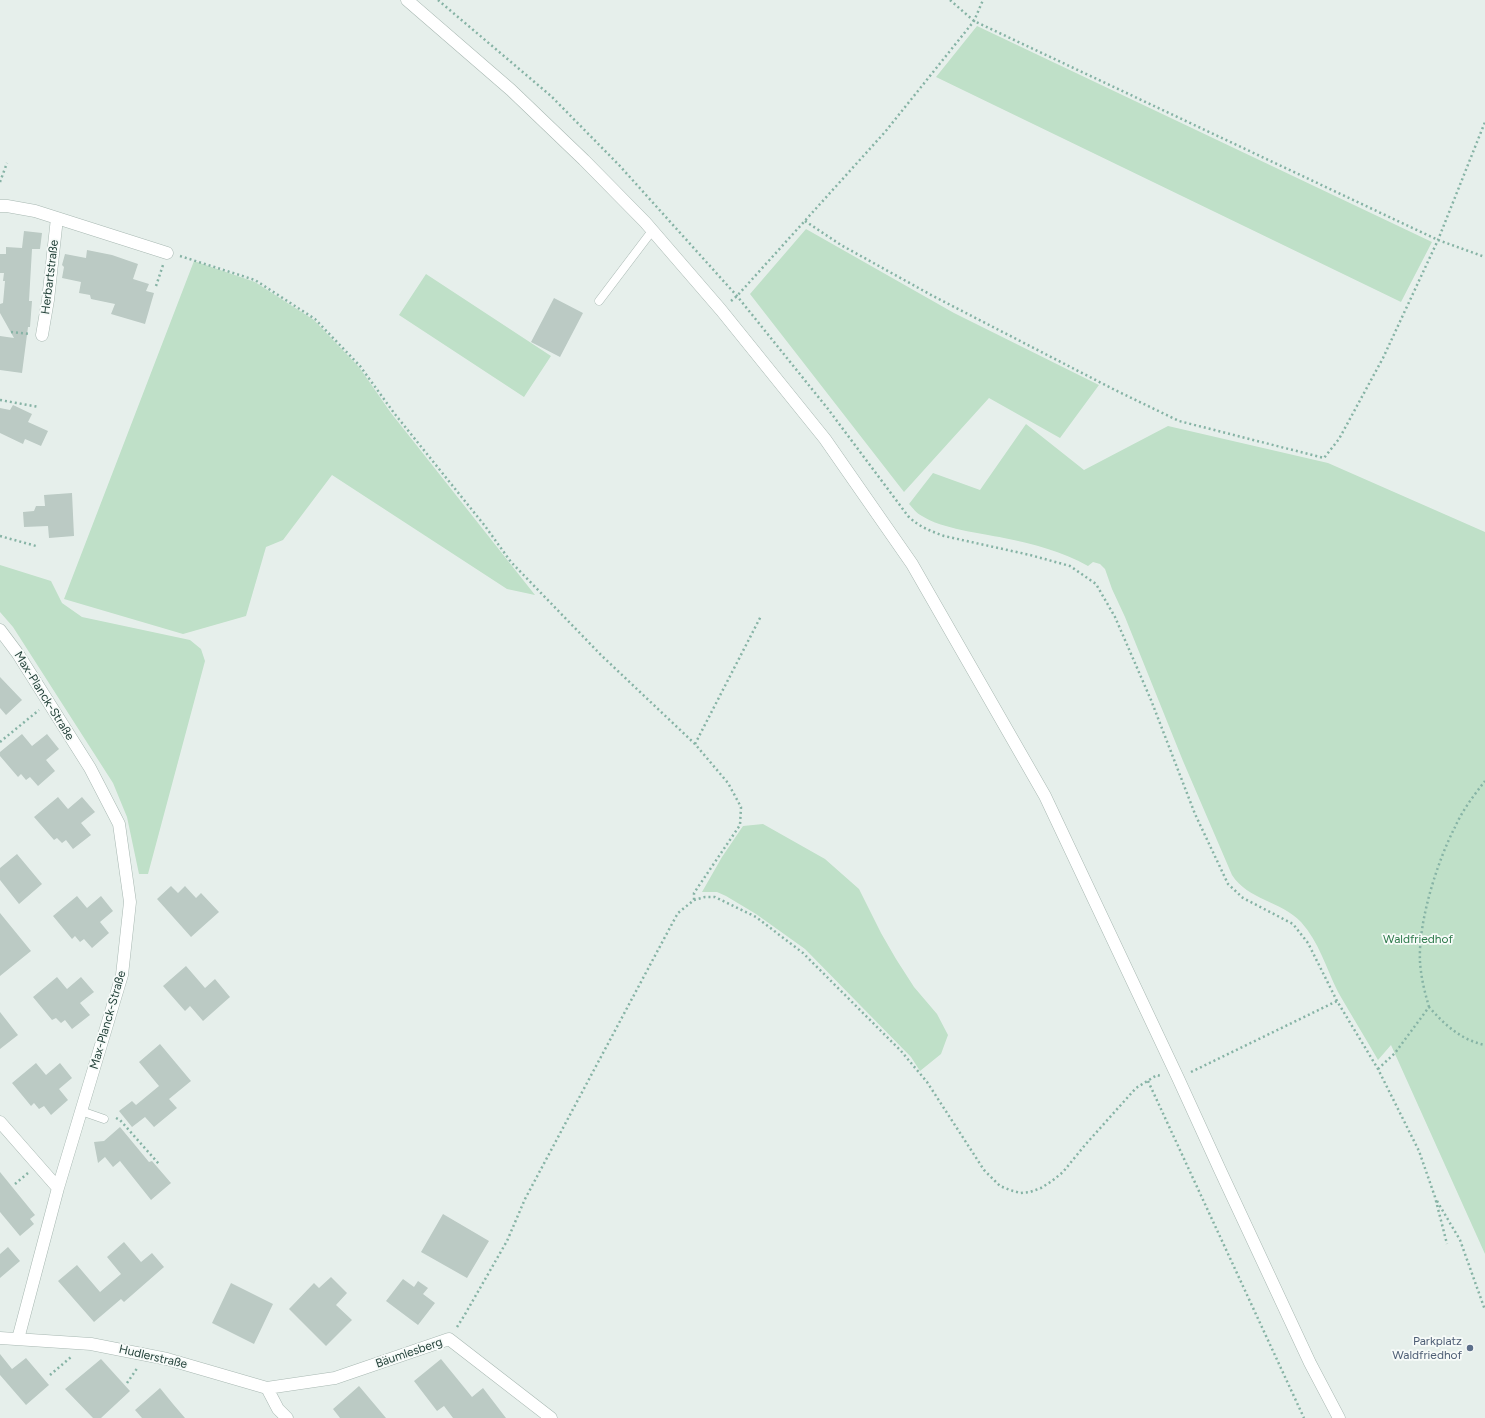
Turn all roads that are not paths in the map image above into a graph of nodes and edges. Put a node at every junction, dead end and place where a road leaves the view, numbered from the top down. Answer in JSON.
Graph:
{"nodes":[{"id":1,"x":407,"y":0,"type":"edge"},
{"id":2,"x":0,"y":206,"type":"edge"},
{"id":3,"x":57,"y":218,"type":"junction"},
{"id":4,"x":652,"y":231,"type":"junction"},
{"id":5,"x":167,"y":253,"type":"road end"},
{"id":6,"x":599,"y":301,"type":"dead end"},
{"id":7,"x":42,"y":335,"type":"road end"},
{"id":8,"x":0,"y":630,"type":"edge"},
{"id":9,"x":81,"y":1111,"type":"junction"},
{"id":10,"x":104,"y":1119,"type":"road end"},
{"id":11,"x":0,"y":1122,"type":"edge"},
{"id":12,"x":58,"y":1188,"type":"junction"},
{"id":13,"x":0,"y":1338,"type":"edge"},
{"id":14,"x":18,"y":1339,"type":"junction"},
{"id":15,"x":267,"y":1388,"type":"junction"},
{"id":16,"x":287,"y":1418,"type":"edge"},
{"id":17,"x":551,"y":1418,"type":"edge"},
{"id":18,"x":1340,"y":1418,"type":"edge"}],
"edges":[{"from":1,"to":4,"type":"street"},
{"from":2,"to":3,"type":"street"},
{"from":3,"to":5,"type":"street"},
{"from":3,"to":7,"type":"street","name":"Herbartstraße"},
{"from":4,"to":6,"type":"lane"},
{"from":4,"to":18,"type":"street"},
{"from":8,"to":9,"type":"street","name":"Max-Planck-Straße"},
{"from":9,"to":10,"type":"lane"},
{"from":9,"to":12,"type":"street","name":"Max-Planck-Straße"},
{"from":11,"to":12,"type":"street"},
{"from":12,"to":14,"type":"street","name":"Max-Planck-Straße"},
{"from":13,"to":14,"type":"street","name":"Hudlerstraße"},
{"from":14,"to":15,"type":"street","name":"Hudlerstraße"},
{"from":15,"to":16,"type":"street"},
{"from":15,"to":17,"type":"street","name":"Bäumlesberg"}]}
